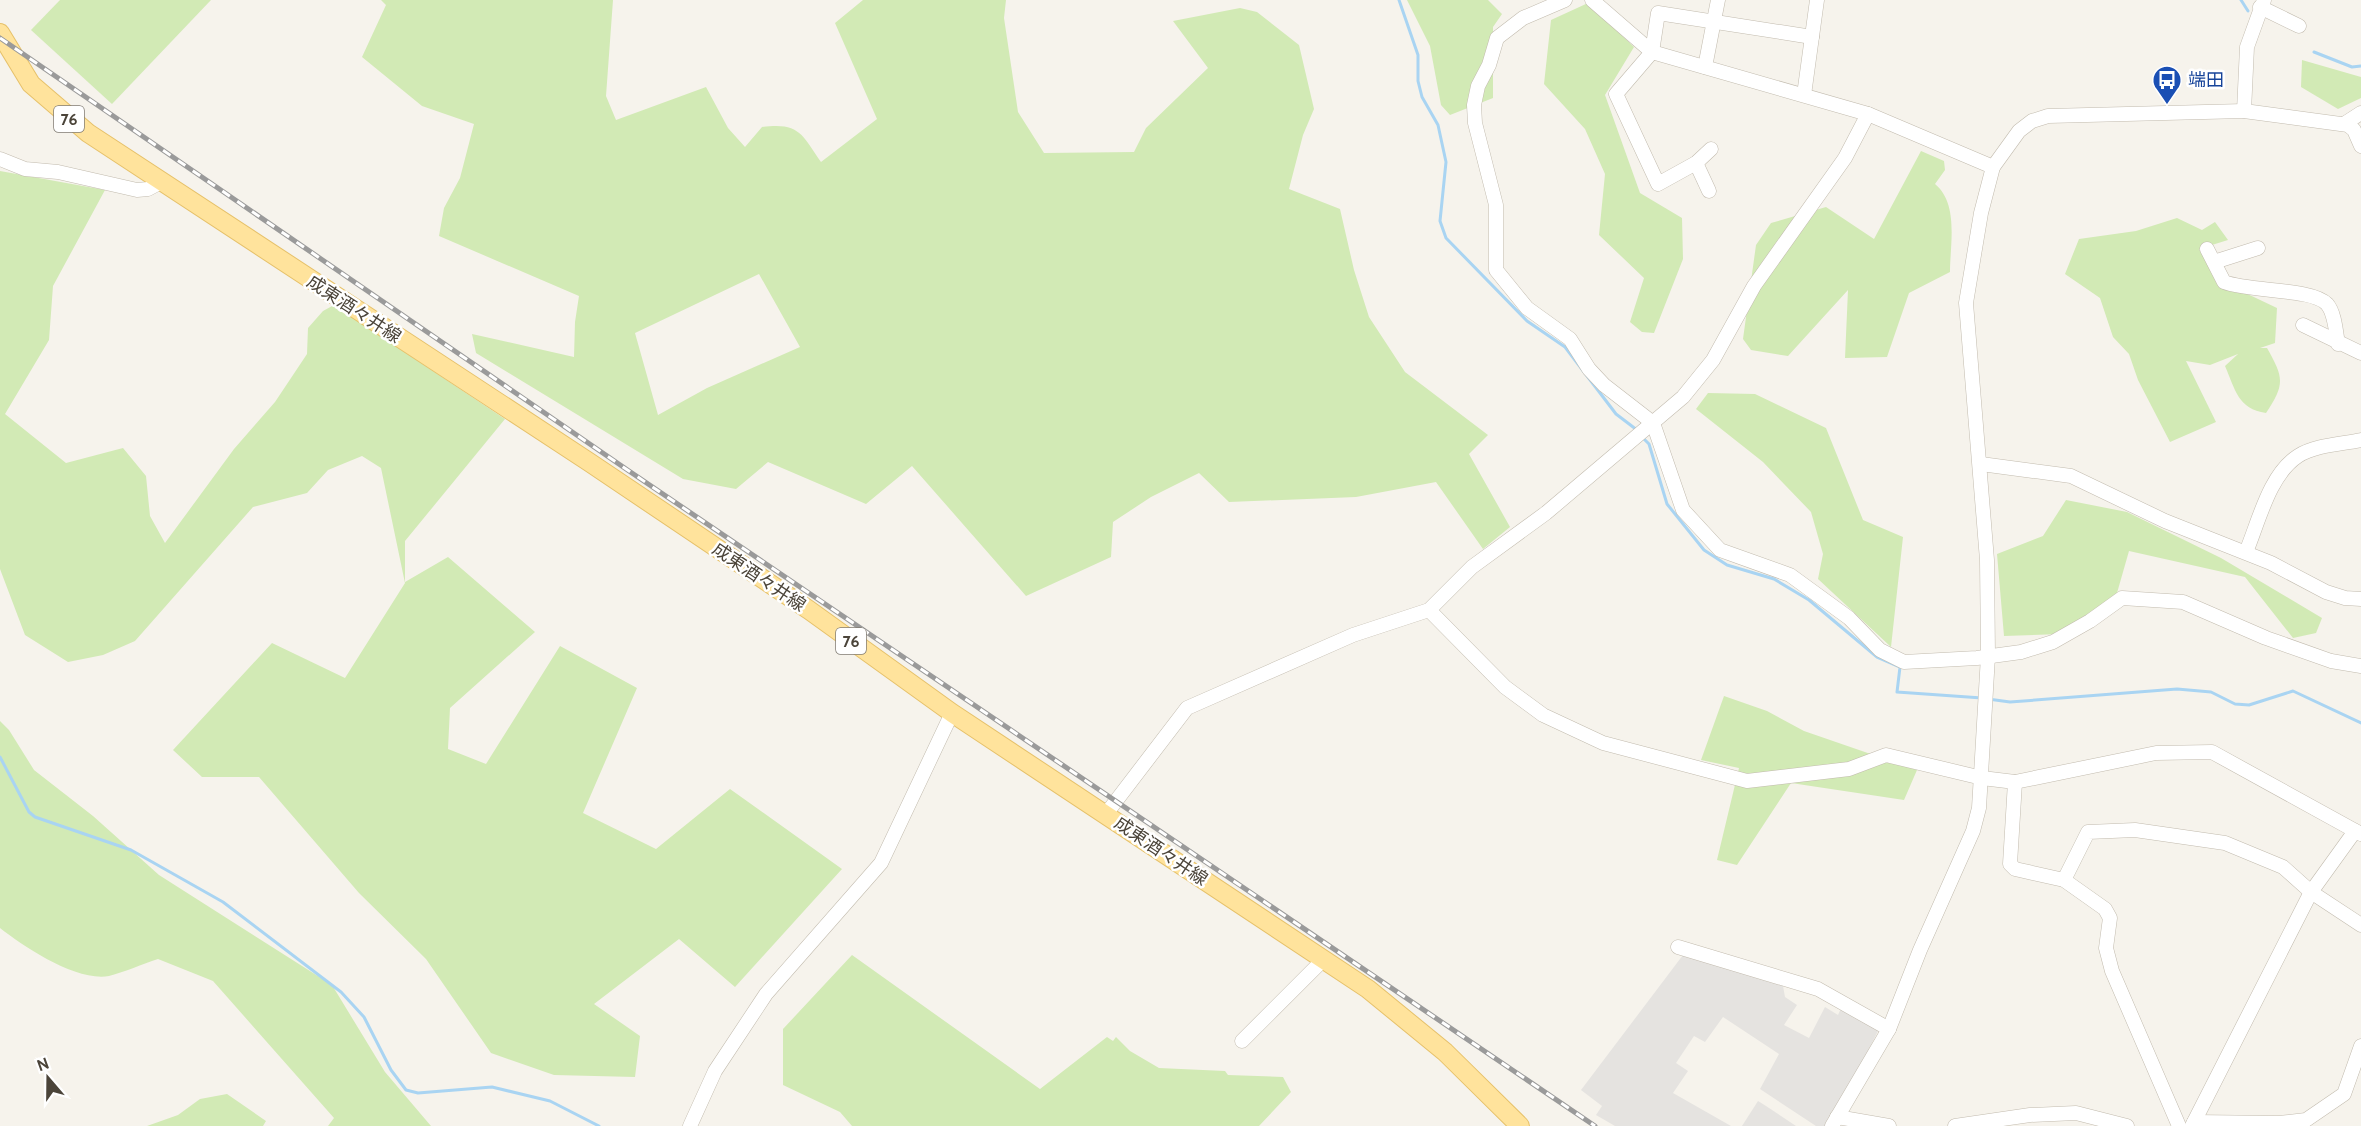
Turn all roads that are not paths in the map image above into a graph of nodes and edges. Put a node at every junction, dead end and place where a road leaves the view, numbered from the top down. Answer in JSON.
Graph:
{"nodes":[{"id":1,"x":1565,"y":0,"type":"edge"},
{"id":2,"x":1592,"y":0,"type":"edge"},
{"id":3,"x":1718,"y":0,"type":"edge"},
{"id":4,"x":1817,"y":0,"type":"edge"},
{"id":5,"x":2262,"y":4,"type":"edge"},
{"id":6,"x":1714,"y":22,"type":"junction"},
{"id":7,"x":2299,"y":26,"type":"dead end"},
{"id":8,"x":0,"y":33,"type":"edge"},
{"id":9,"x":1812,"y":37,"type":"junction"},
{"id":10,"x":1652,"y":52,"type":"junction"},
{"id":11,"x":1705,"y":67,"type":"junction"},
{"id":12,"x":1804,"y":95,"type":"junction"},
{"id":13,"x":2244,"y":111,"type":"junction"},
{"id":14,"x":2361,"y":113,"type":"edge"},
{"id":15,"x":1868,"y":114,"type":"junction"},
{"id":16,"x":2344,"y":124,"type":"junction"},
{"id":17,"x":2361,"y":146,"type":"edge"},
{"id":18,"x":1711,"y":149,"type":"dead end"},
{"id":19,"x":0,"y":159,"type":"edge"},
{"id":20,"x":1696,"y":163,"type":"junction"},
{"id":21,"x":1993,"y":167,"type":"junction"},
{"id":22,"x":161,"y":182,"type":"junction"},
{"id":23,"x":1709,"y":191,"type":"dead end"},
{"id":24,"x":2207,"y":249,"type":"dead end"},
{"id":25,"x":2258,"y":249,"type":"dead end"},
{"id":26,"x":2214,"y":262,"type":"junction"},
{"id":27,"x":2303,"y":325,"type":"dead end"},
{"id":28,"x":2338,"y":344,"type":"junction"},
{"id":29,"x":2361,"y":353,"type":"edge"},
{"id":30,"x":1653,"y":423,"type":"junction"},
{"id":31,"x":2361,"y":440,"type":"edge"},
{"id":32,"x":1981,"y":464,"type":"junction"},
{"id":33,"x":2246,"y":552,"type":"junction"},
{"id":34,"x":2361,"y":598,"type":"edge"},
{"id":35,"x":1429,"y":610,"type":"junction"},
{"id":36,"x":1988,"y":656,"type":"junction"},
{"id":37,"x":2361,"y":666,"type":"edge"},
{"id":38,"x":952,"y":713,"type":"junction"},
{"id":39,"x":1982,"y":778,"type":"junction"},
{"id":40,"x":2015,"y":782,"type":"junction"},
{"id":41,"x":1106,"y":814,"type":"junction"},
{"id":42,"x":2358,"y":832,"type":"edge"},
{"id":43,"x":2064,"y":880,"type":"junction"},
{"id":44,"x":2311,"y":892,"type":"junction"},
{"id":45,"x":2361,"y":925,"type":"edge"},
{"id":46,"x":1678,"y":947,"type":"dead end"},
{"id":47,"x":1324,"y":959,"type":"junction"},
{"id":48,"x":1889,"y":1029,"type":"junction"},
{"id":49,"x":1242,"y":1041,"type":"dead end"},
{"id":50,"x":2361,"y":1044,"type":"edge"},
{"id":51,"x":2321,"y":1112,"type":"junction"},
{"id":52,"x":1835,"y":1122,"type":"edge"},
{"id":53,"x":2193,"y":1124,"type":"edge"},
{"id":54,"x":690,"y":1126,"type":"edge"},
{"id":55,"x":1520,"y":1126,"type":"edge"},
{"id":56,"x":1889,"y":1126,"type":"edge"},
{"id":57,"x":1955,"y":1126,"type":"edge"},
{"id":58,"x":2127,"y":1126,"type":"edge"},
{"id":59,"x":2179,"y":1126,"type":"edge"},
{"id":60,"x":2318,"y":1126,"type":"edge"}],
"edges":[{"from":1,"to":30,"type":"street"},
{"from":2,"to":10,"type":"street"},
{"from":3,"to":6,"type":"street"},
{"from":4,"to":9,"type":"street"},
{"from":5,"to":7,"type":"street"},
{"from":5,"to":13,"type":"street"},
{"from":6,"to":9,"type":"street"},
{"from":6,"to":10,"type":"street"},
{"from":6,"to":11,"type":"street"},
{"from":8,"to":22,"type":"main road","name":"成東酒々井線","number":"76"},
{"from":9,"to":12,"type":"street"},
{"from":10,"to":11,"type":"street"},
{"from":10,"to":20,"type":"street"},
{"from":11,"to":12,"type":"street"},
{"from":12,"to":15,"type":"street"},
{"from":13,"to":16,"type":"street"},
{"from":13,"to":21,"type":"street"},
{"from":14,"to":16,"type":"street"},
{"from":15,"to":21,"type":"street"},
{"from":15,"to":30,"type":"street"},
{"from":16,"to":17,"type":"street"},
{"from":18,"to":20,"type":"street"},
{"from":19,"to":22,"type":"street"},
{"from":20,"to":23,"type":"street"},
{"from":21,"to":32,"type":"street"},
{"from":22,"to":38,"type":"main road","name":"成東酒々井線","number":"76"},
{"from":24,"to":26,"type":"street"},
{"from":25,"to":26,"type":"street"},
{"from":26,"to":28,"type":"street"},
{"from":27,"to":28,"type":"street"},
{"from":28,"to":29,"type":"street"},
{"from":30,"to":35,"type":"street"},
{"from":30,"to":36,"type":"street"},
{"from":31,"to":33,"type":"street"},
{"from":32,"to":33,"type":"street"},
{"from":32,"to":36,"type":"street"},
{"from":33,"to":34,"type":"street"},
{"from":35,"to":39,"type":"street"},
{"from":35,"to":41,"type":"street"},
{"from":36,"to":37,"type":"street"},
{"from":36,"to":39,"type":"street"},
{"from":38,"to":41,"type":"main road","name":"成東酒々井線","number":"76"},
{"from":38,"to":54,"type":"street"},
{"from":39,"to":40,"type":"street"},
{"from":39,"to":48,"type":"street"},
{"from":40,"to":42,"type":"street"},
{"from":40,"to":43,"type":"street"},
{"from":41,"to":47,"type":"main road","name":"成東酒々井線","number":"76"},
{"from":42,"to":44,"type":"street"},
{"from":43,"to":44,"type":"street"},
{"from":43,"to":59,"type":"street"},
{"from":44,"to":45,"type":"street"},
{"from":44,"to":53,"type":"street"},
{"from":46,"to":48,"type":"street"},
{"from":47,"to":49,"type":"street"},
{"from":47,"to":55,"type":"main road","name":"成東酒々井線","number":"76"},
{"from":48,"to":52,"type":"street"},
{"from":50,"to":51,"type":"street"},
{"from":51,"to":53,"type":"street"},
{"from":51,"to":60,"type":"street"},
{"from":52,"to":56,"type":"street"},
{"from":57,"to":58,"type":"street"}]}
